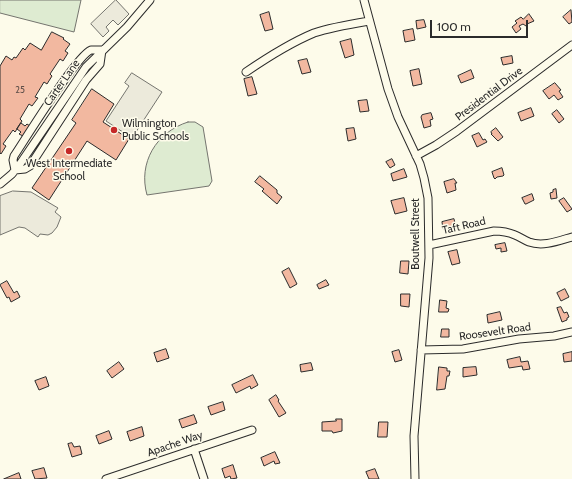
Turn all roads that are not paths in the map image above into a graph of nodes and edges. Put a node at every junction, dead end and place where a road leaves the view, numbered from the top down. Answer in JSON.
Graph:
{"nodes":[{"id":1,"x":150,"y":0,"type":"edge"},
{"id":2,"x":364,"y":0,"type":"edge"},
{"id":3,"x":369,"y":21,"type":"junction"},
{"id":4,"x":572,"y":45,"type":"edge"},
{"id":5,"x":246,"y":72,"type":"dead end"},
{"id":6,"x":416,"y":156,"type":"junction"},
{"id":7,"x":0,"y":184,"type":"edge"},
{"id":8,"x":572,"y":237,"type":"edge"},
{"id":9,"x":429,"y":245,"type":"junction"},
{"id":10,"x":572,"y":332,"type":"edge"},
{"id":11,"x":421,"y":350,"type":"junction"},
{"id":12,"x":252,"y":430,"type":"dead end"},
{"id":13,"x":194,"y":449,"type":"junction"},
{"id":14,"x":106,"y":479,"type":"edge"},
{"id":15,"x":204,"y":479,"type":"edge"},
{"id":16,"x":415,"y":479,"type":"edge"}],
"edges":[{"from":1,"to":7,"type":"street","name":"Carter Lane"},
{"from":2,"to":3,"type":"street","name":"Boutwell Street"},
{"from":3,"to":5,"type":"street"},
{"from":3,"to":6,"type":"street","name":"Boutwell Street"},
{"from":4,"to":6,"type":"street","name":"Presidential Drive"},
{"from":6,"to":9,"type":"street","name":"Boutwell Street"},
{"from":8,"to":9,"type":"street","name":"Taft Road"},
{"from":9,"to":11,"type":"street","name":"Boutwell Street"},
{"from":10,"to":11,"type":"street","name":"Roosevelt Road"},
{"from":11,"to":16,"type":"street","name":"Boutwell Street"},
{"from":12,"to":13,"type":"street","name":"Apache Way"},
{"from":13,"to":14,"type":"street","name":"Apache Way"},
{"from":13,"to":15,"type":"street"}]}
